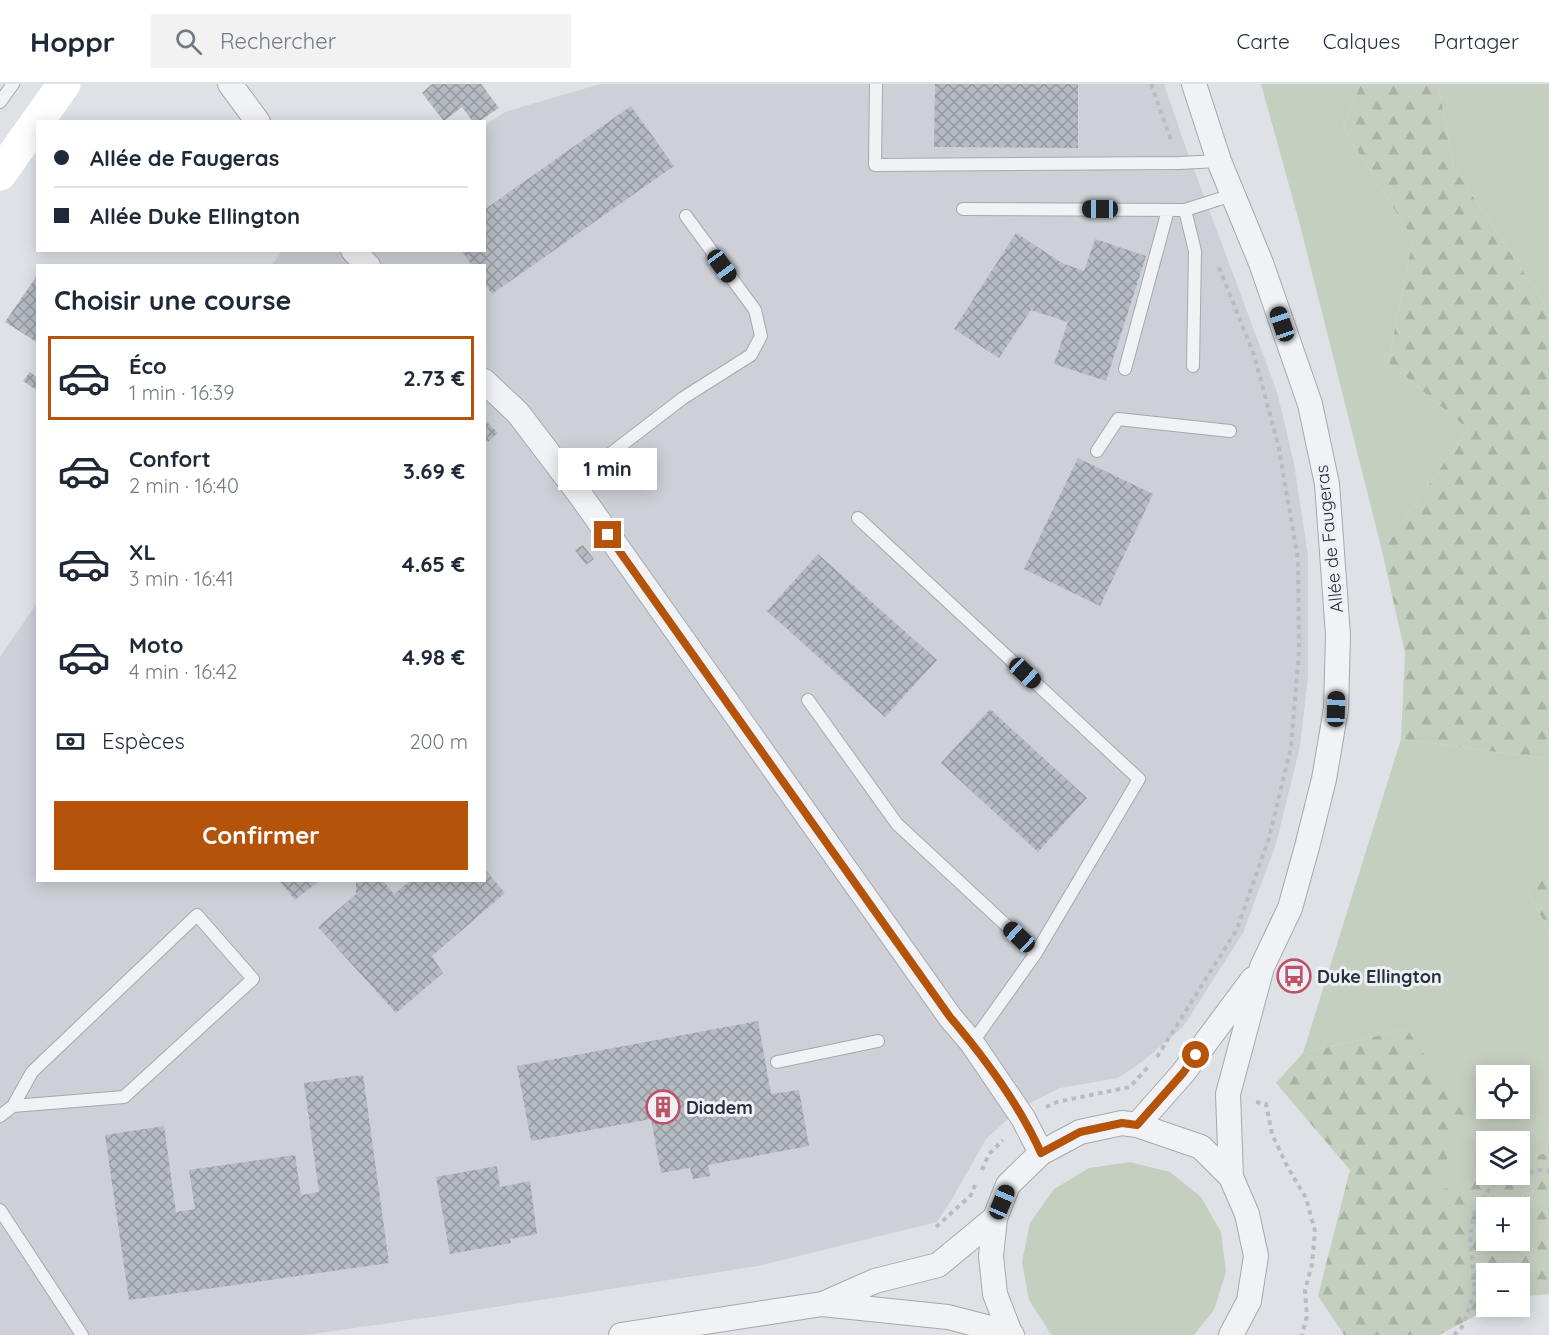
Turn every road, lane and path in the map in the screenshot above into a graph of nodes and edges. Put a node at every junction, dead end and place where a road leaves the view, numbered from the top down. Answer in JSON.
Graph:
{"nodes":[{"id":1,"x":13,"y":84,"type":"edge"},
{"id":2,"x":64,"y":84,"type":"edge"},
{"id":3,"x":230,"y":84,"type":"edge"},
{"id":4,"x":876,"y":84,"type":"edge"},
{"id":5,"x":1151,"y":84,"type":"edge"},
{"id":6,"x":1194,"y":84,"type":"edge"},
{"id":7,"x":0,"y":102,"type":"edge"},
{"id":8,"x":38,"y":120,"type":"edge"},
{"id":9,"x":257,"y":120,"type":"edge"},
{"id":10,"x":36,"y":123,"type":"edge"},
{"id":11,"x":1219,"y":161,"type":"junction"},
{"id":12,"x":1179,"y":164,"type":"junction"},
{"id":13,"x":0,"y":174,"type":"edge"},
{"id":14,"x":1232,"y":195,"type":"junction"},
{"id":15,"x":963,"y":209,"type":"dead end"},
{"id":16,"x":1168,"y":210,"type":"junction"},
{"id":17,"x":1185,"y":210,"type":"junction"},
{"id":18,"x":687,"y":216,"type":"dead end"},
{"id":19,"x":354,"y":252,"type":"edge"},
{"id":20,"x":1216,"y":259,"type":"dead end"},
{"id":21,"x":366,"y":264,"type":"edge"},
{"id":22,"x":1193,"y":366,"type":"dead end"},
{"id":23,"x":1125,"y":369,"type":"dead end"},
{"id":24,"x":486,"y":383,"type":"edge"},
{"id":25,"x":1230,"y":431,"type":"dead end"},
{"id":26,"x":1097,"y":450,"type":"dead end"},
{"id":27,"x":571,"y":484,"type":"junction"},
{"id":28,"x":858,"y":518,"type":"dead end"},
{"id":29,"x":808,"y":700,"type":"dead end"},
{"id":30,"x":1036,"y":953,"type":"junction"},
{"id":31,"x":1262,"y":967,"type":"junction"},
{"id":32,"x":878,"y":1041,"type":"dead end"},
{"id":33,"x":972,"y":1043,"type":"junction"},
{"id":34,"x":1158,"y":1056,"type":"junction"},
{"id":35,"x":777,"y":1062,"type":"dead end"},
{"id":36,"x":1183,"y":1073,"type":"junction"},
{"id":37,"x":1228,"y":1094,"type":"junction"},
{"id":38,"x":13,"y":1106,"type":"junction"},
{"id":39,"x":0,"y":1116,"type":"edge"},
{"id":40,"x":1023,"y":1118,"type":"junction"},
{"id":41,"x":1137,"y":1125,"type":"junction"},
{"id":42,"x":1041,"y":1153,"type":"junction"},
{"id":43,"x":1530,"y":1172,"type":"edge"},
{"id":44,"x":1549,"y":1172,"type":"edge"},
{"id":45,"x":980,"y":1174,"type":"dead end"},
{"id":46,"x":1231,"y":1177,"type":"junction"},
{"id":47,"x":975,"y":1185,"type":"dead end"},
{"id":48,"x":1492,"y":1185,"type":"edge"},
{"id":49,"x":0,"y":1210,"type":"edge"},
{"id":50,"x":995,"y":1218,"type":"junction"},
{"id":51,"x":929,"y":1233,"type":"dead end"},
{"id":52,"x":822,"y":1304,"type":"junction"},
{"id":53,"x":713,"y":1328,"type":"edge"},
{"id":54,"x":1011,"y":1334,"type":"edge"},
{"id":55,"x":82,"y":1335,"type":"edge"},
{"id":56,"x":621,"y":1335,"type":"edge"},
{"id":57,"x":1232,"y":1335,"type":"edge"},
{"id":58,"x":1302,"y":1335,"type":"edge"},
{"id":59,"x":1454,"y":1335,"type":"edge"}],
"edges":[{"from":1,"to":7,"type":"lane"},
{"from":2,"to":8,"type":"street"},
{"from":3,"to":9,"type":"street"},
{"from":4,"to":12,"type":"lane"},
{"from":5,"to":12,"type":"path"},
{"from":6,"to":11,"type":"street","name":"Allée de Faugeras"},
{"from":10,"to":13,"type":"street"},
{"from":11,"to":12,"type":"lane"},
{"from":11,"to":14,"type":"street","name":"Allée de Faugeras"},
{"from":14,"to":17,"type":"lane"},
{"from":14,"to":31,"type":"street","name":"Allée de Faugeras"},
{"from":15,"to":16,"type":"lane"},
{"from":16,"to":17,"type":"lane"},
{"from":16,"to":23,"type":"lane"},
{"from":17,"to":22,"type":"lane"},
{"from":18,"to":27,"type":"lane"},
{"from":19,"to":21,"type":"street"},
{"from":20,"to":34,"type":"path"},
{"from":24,"to":27,"type":"street"},
{"from":25,"to":26,"type":"lane"},
{"from":27,"to":33,"type":"street"},
{"from":28,"to":30,"type":"lane"},
{"from":29,"to":30,"type":"lane"},
{"from":30,"to":33,"type":"lane"},
{"from":31,"to":36,"type":"street","name":"Allée de Faugeras"},
{"from":31,"to":37,"type":"street","name":"Allée de Faugeras"},
{"from":32,"to":35,"type":"lane"},
{"from":33,"to":40,"type":"street"},
{"from":34,"to":36,"type":"path"},
{"from":34,"to":40,"type":"path"},
{"from":36,"to":41,"type":"street","name":"Allée de Faugeras"},
{"from":37,"to":46,"type":"street","name":"Allée de Faugeras"},
{"from":37,"to":58,"type":"path"},
{"from":38,"to":38,"type":"lane"},
{"from":38,"to":39,"type":"lane"},
{"from":40,"to":42,"type":"street"},
{"from":40,"to":45,"type":"path"},
{"from":41,"to":42,"type":"street"},
{"from":41,"to":46,"type":"street"},
{"from":42,"to":50,"type":"street"},
{"from":43,"to":44,"type":"path"},
{"from":46,"to":57,"type":"street"},
{"from":47,"to":51,"type":"path"},
{"from":48,"to":59,"type":"path"},
{"from":49,"to":55,"type":"lane"},
{"from":50,"to":52,"type":"street"},
{"from":50,"to":54,"type":"street"},
{"from":52,"to":53,"type":"street"},
{"from":52,"to":54,"type":"street"},
{"from":53,"to":56,"type":"street"}]}
